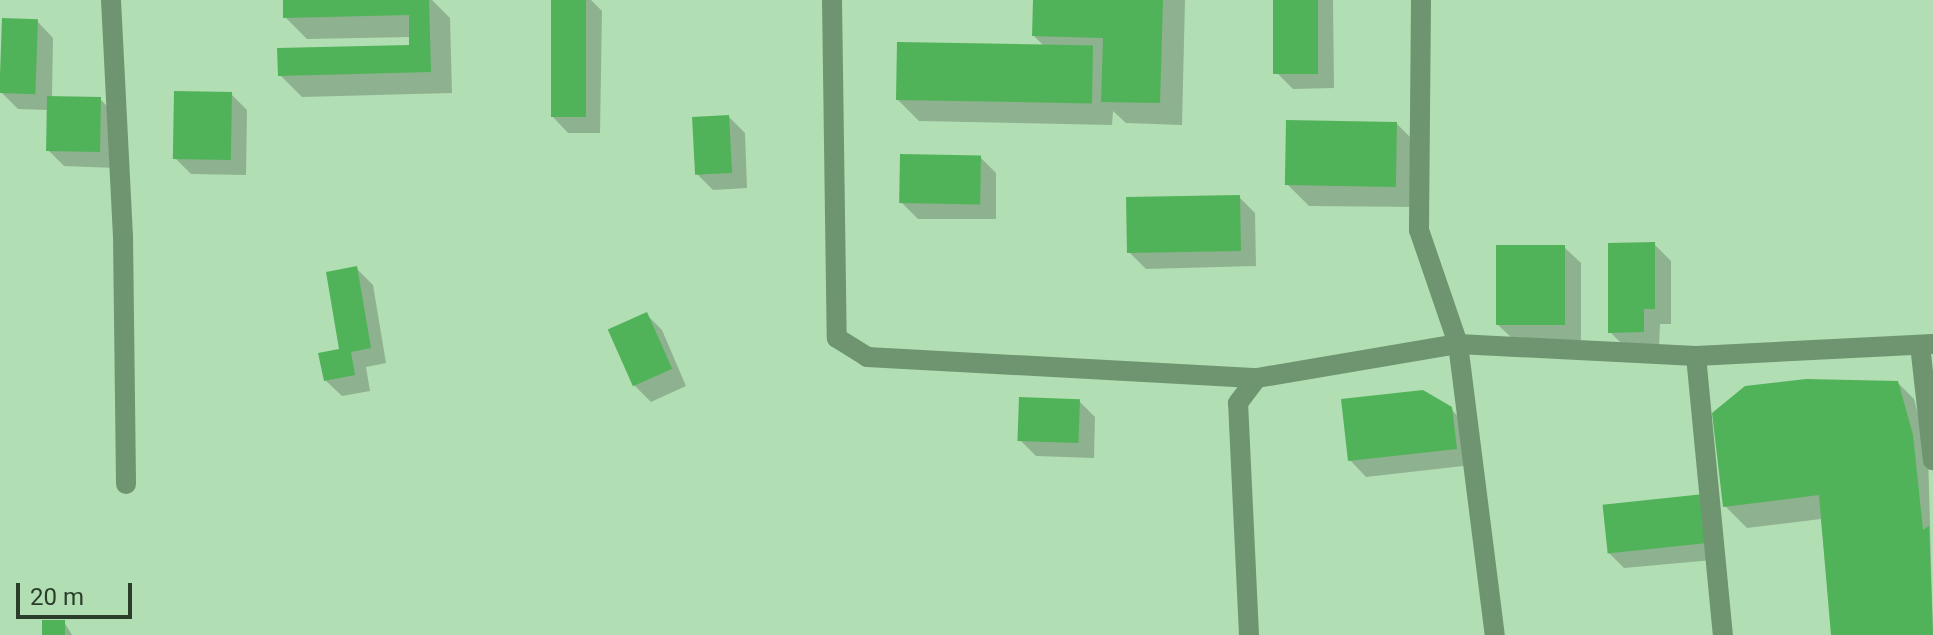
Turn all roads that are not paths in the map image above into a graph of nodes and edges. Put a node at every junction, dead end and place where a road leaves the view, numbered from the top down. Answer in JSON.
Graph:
{"nodes":[{"id":1,"x":111,"y":0,"type":"edge"},
{"id":2,"x":832,"y":0,"type":"edge"},
{"id":3,"x":1421,"y":0,"type":"edge"},
{"id":4,"x":1458,"y":344,"type":"junction"},
{"id":5,"x":1926,"y":344,"type":"edge"},
{"id":6,"x":1696,"y":356,"type":"junction"},
{"id":7,"x":1257,"y":378,"type":"junction"},
{"id":8,"x":1933,"y":460,"type":"edge"},
{"id":9,"x":126,"y":484,"type":"dead end"},
{"id":10,"x":1249,"y":635,"type":"edge"},
{"id":11,"x":1495,"y":635,"type":"edge"},
{"id":12,"x":1723,"y":635,"type":"edge"}],
"edges":[{"from":1,"to":9,"type":"street"},
{"from":2,"to":7,"type":"street"},
{"from":3,"to":4,"type":"street"},
{"from":4,"to":6,"type":"street"},
{"from":4,"to":7,"type":"street"},
{"from":4,"to":11,"type":"street"},
{"from":5,"to":6,"type":"street"},
{"from":5,"to":8,"type":"street"},
{"from":6,"to":12,"type":"street"},
{"from":7,"to":10,"type":"street"}]}
